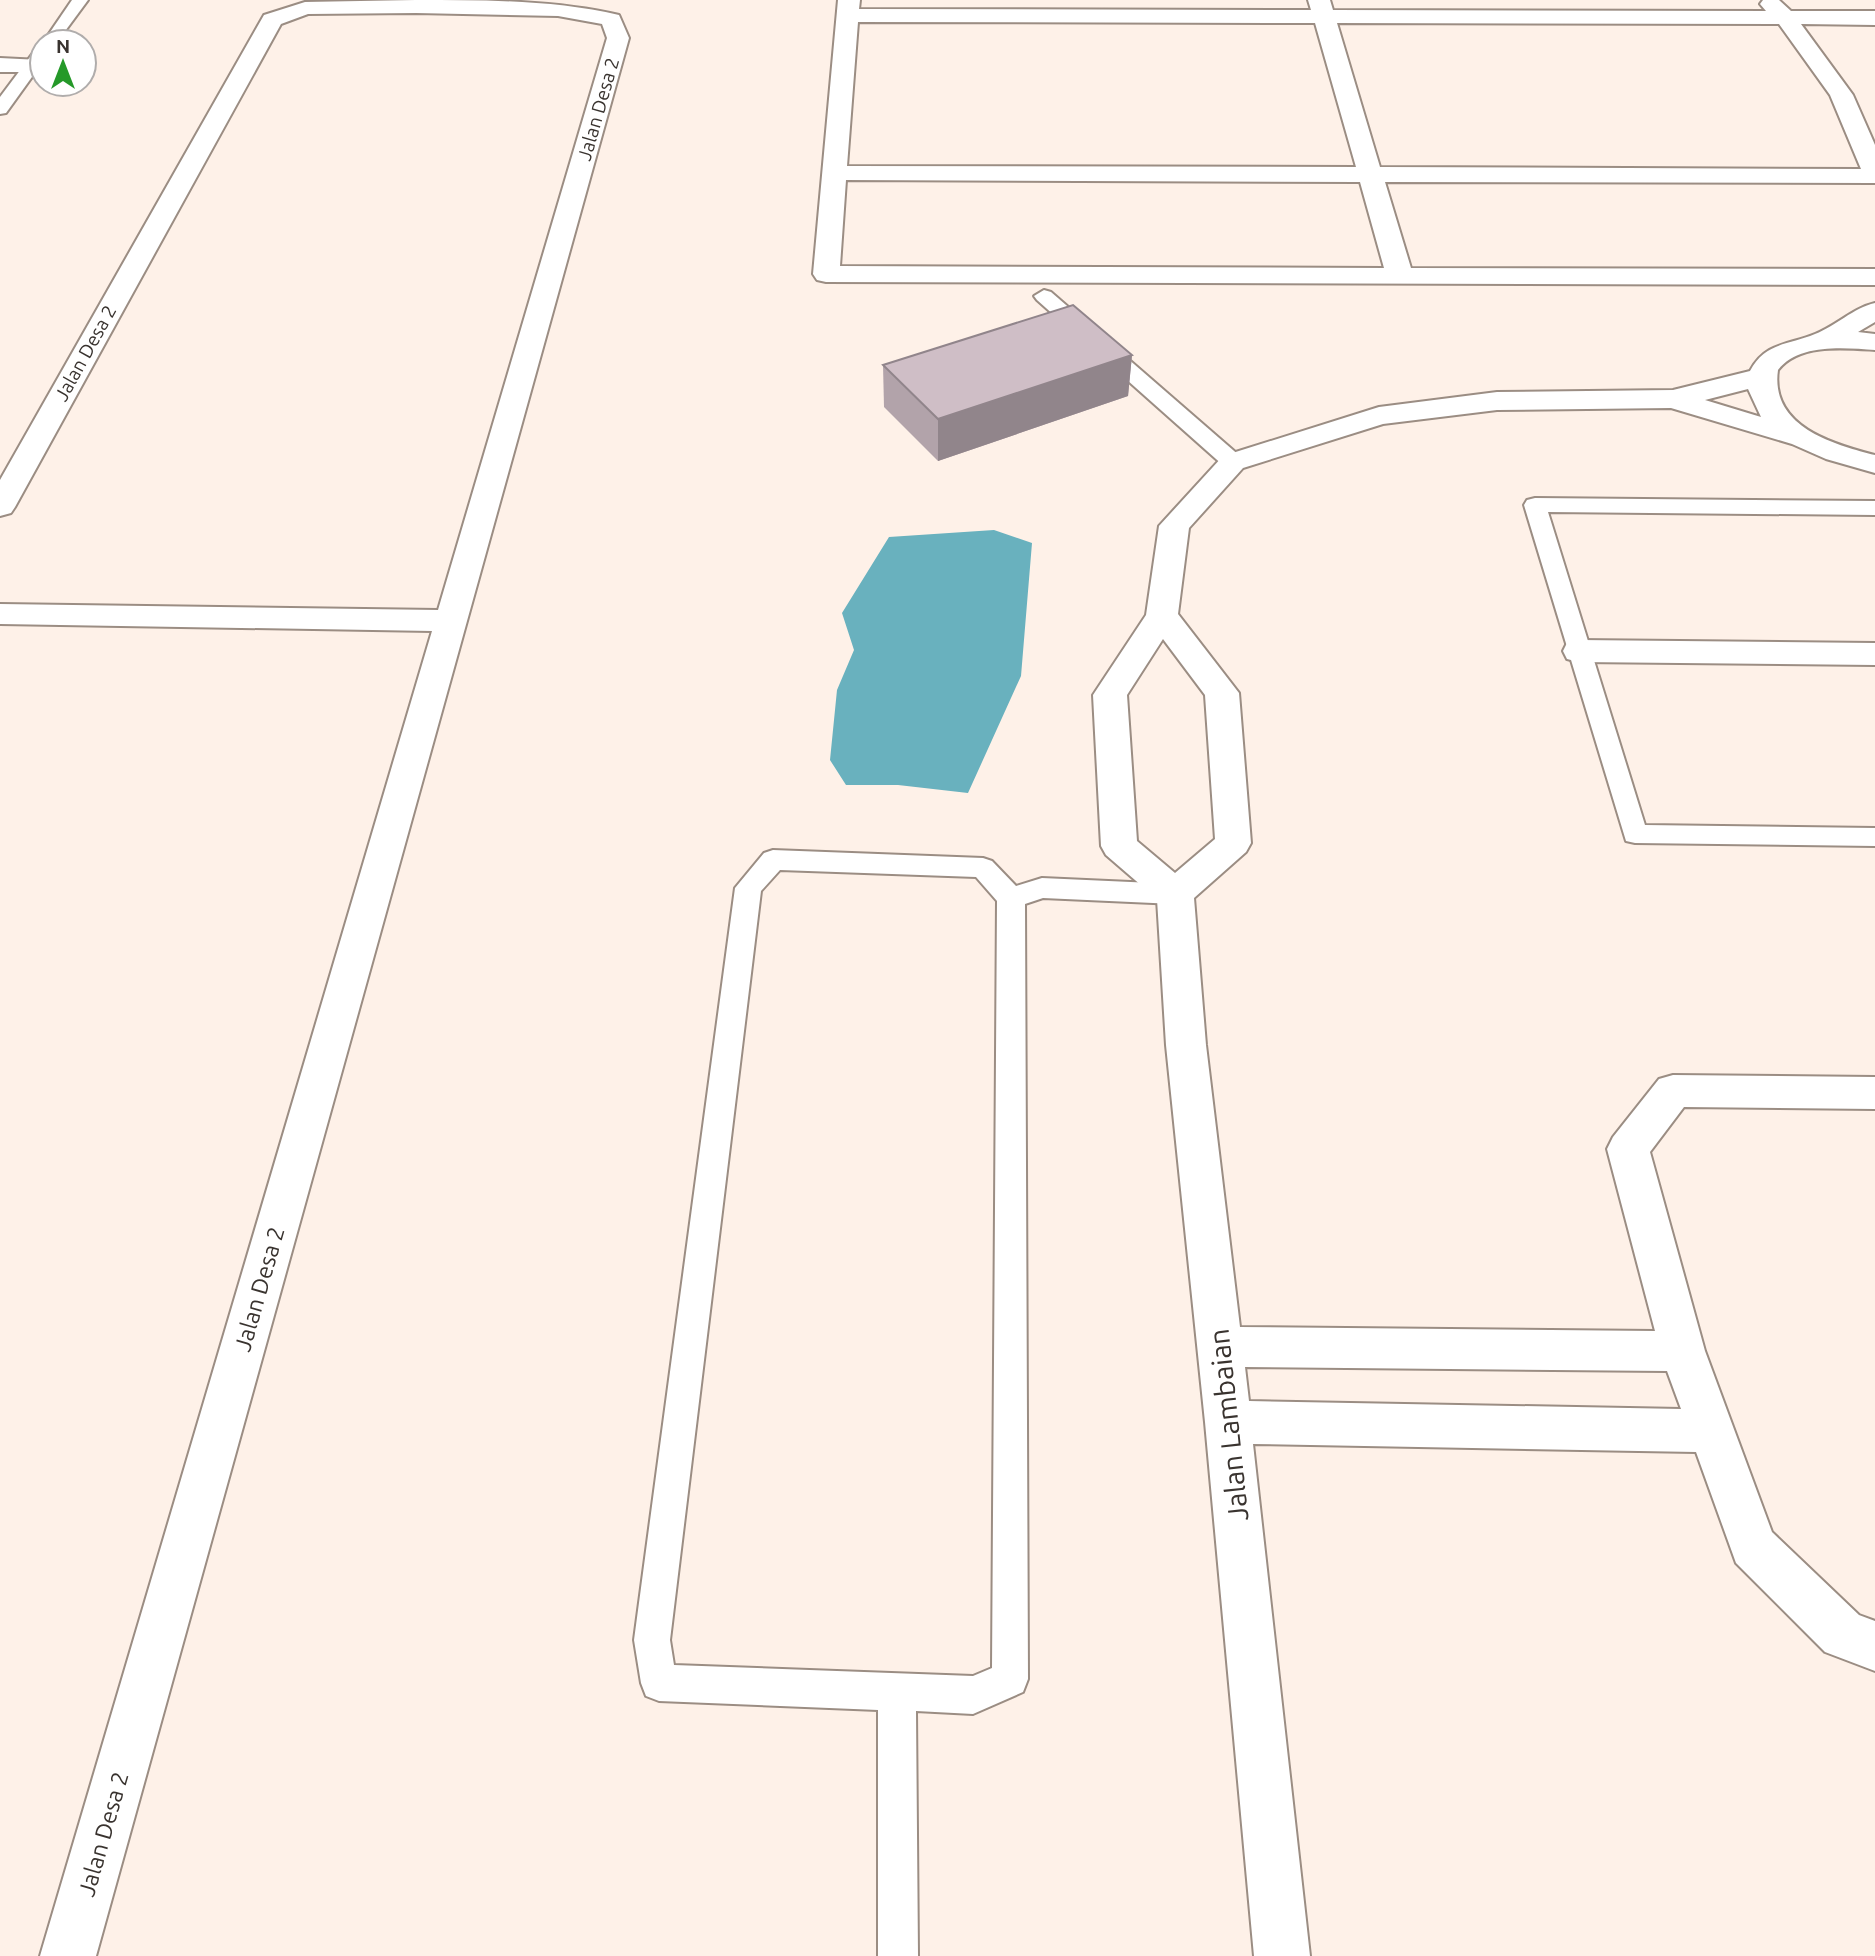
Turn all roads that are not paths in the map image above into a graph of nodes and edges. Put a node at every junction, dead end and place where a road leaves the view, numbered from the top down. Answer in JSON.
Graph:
{"nodes":[{"id":1,"x":80,"y":0,"type":"edge"},
{"id":2,"x":1767,"y":0,"type":"edge"},
{"id":3,"x":848,"y":8,"type":"edge"},
{"id":4,"x":1321,"y":8,"type":"edge"},
{"id":5,"x":1785,"y":17,"type":"junction"},
{"id":6,"x":1875,"y":18,"type":"edge"},
{"id":7,"x":59,"y":28,"type":"edge"},
{"id":8,"x":28,"y":60,"type":"edge"},
{"id":9,"x":0,"y":65,"type":"edge"},
{"id":10,"x":28,"y":70,"type":"edge"},
{"id":11,"x":0,"y":109,"type":"edge"},
{"id":12,"x":835,"y":173,"type":"junction"},
{"id":13,"x":1875,"y":174,"type":"edge"},
{"id":14,"x":1370,"y":175,"type":"junction"},
{"id":15,"x":1400,"y":276,"type":"junction"},
{"id":16,"x":1875,"y":277,"type":"edge"},
{"id":17,"x":1044,"y":296,"type":"dead end"},
{"id":18,"x":1875,"y":311,"type":"edge"},
{"id":19,"x":1823,"y":341,"type":"junction"},
{"id":20,"x":1875,"y":342,"type":"edge"},
{"id":21,"x":1762,"y":377,"type":"junction"},
{"id":22,"x":1673,"y":399,"type":"junction"},
{"id":23,"x":1805,"y":439,"type":"junction"},
{"id":24,"x":1233,"y":462,"type":"junction"},
{"id":25,"x":1875,"y":464,"type":"edge"},
{"id":26,"x":0,"y":508,"type":"edge"},
{"id":27,"x":1875,"y":508,"type":"edge"},
{"id":28,"x":0,"y":614,"type":"edge"},
{"id":29,"x":1162,"y":615,"type":"junction"},
{"id":30,"x":451,"y":621,"type":"junction"},
{"id":31,"x":1579,"y":651,"type":"junction"},
{"id":32,"x":1875,"y":654,"type":"edge"},
{"id":33,"x":1875,"y":837,"type":"edge"},
{"id":34,"x":1175,"y":894,"type":"junction"},
{"id":35,"x":1011,"y":898,"type":"junction"},
{"id":36,"x":1875,"y":1093,"type":"edge"},
{"id":37,"x":1220,"y":1347,"type":"junction"},
{"id":38,"x":1683,"y":1351,"type":"junction"},
{"id":39,"x":1228,"y":1422,"type":"junction"},
{"id":40,"x":1711,"y":1431,"type":"junction"},
{"id":41,"x":1875,"y":1646,"type":"edge"},
{"id":42,"x":897,"y":1692,"type":"junction"},
{"id":43,"x":68,"y":1956,"type":"edge"},
{"id":44,"x":898,"y":1956,"type":"edge"},
{"id":45,"x":1282,"y":1956,"type":"edge"}],
"edges":[{"from":1,"to":7,"type":"lane"},
{"from":2,"to":5,"type":"street"},
{"from":3,"to":4,"type":"street"},
{"from":3,"to":12,"type":"street"},
{"from":4,"to":5,"type":"street"},
{"from":4,"to":14,"type":"street"},
{"from":5,"to":6,"type":"street"},
{"from":5,"to":13,"type":"street"},
{"from":8,"to":9,"type":"street"},
{"from":10,"to":11,"type":"lane"},
{"from":12,"to":14,"type":"street"},
{"from":12,"to":15,"type":"street"},
{"from":13,"to":14,"type":"street"},
{"from":14,"to":15,"type":"street"},
{"from":15,"to":16,"type":"street"},
{"from":17,"to":24,"type":"lane"},
{"from":18,"to":19,"type":"street"},
{"from":19,"to":20,"type":"street"},
{"from":19,"to":21,"type":"street"},
{"from":21,"to":22,"type":"street"},
{"from":21,"to":23,"type":"street"},
{"from":22,"to":23,"type":"street"},
{"from":22,"to":24,"type":"street"},
{"from":23,"to":25,"type":"street"},
{"from":24,"to":29,"type":"street"},
{"from":26,"to":30,"type":"street","name":"Jalan Desa 2"},
{"from":27,"to":31,"type":"lane"},
{"from":28,"to":30,"type":"street"},
{"from":29,"to":34,"type":"street"},
{"from":29,"to":34,"type":"street"},
{"from":30,"to":43,"type":"street","name":"Jalan Desa 2"},
{"from":31,"to":32,"type":"street"},
{"from":31,"to":33,"type":"lane"},
{"from":34,"to":35,"type":"lane"},
{"from":34,"to":37,"type":"street","name":"Jalan Lambaian"},
{"from":35,"to":42,"type":"lane"},
{"from":35,"to":42,"type":"lane"},
{"from":36,"to":38,"type":"street"},
{"from":37,"to":38,"type":"street"},
{"from":37,"to":39,"type":"street","name":"Jalan Lambaian"},
{"from":38,"to":40,"type":"street"},
{"from":39,"to":40,"type":"street"},
{"from":39,"to":45,"type":"street","name":"Jalan Lambaian"},
{"from":40,"to":41,"type":"street"},
{"from":42,"to":44,"type":"lane"}]}
